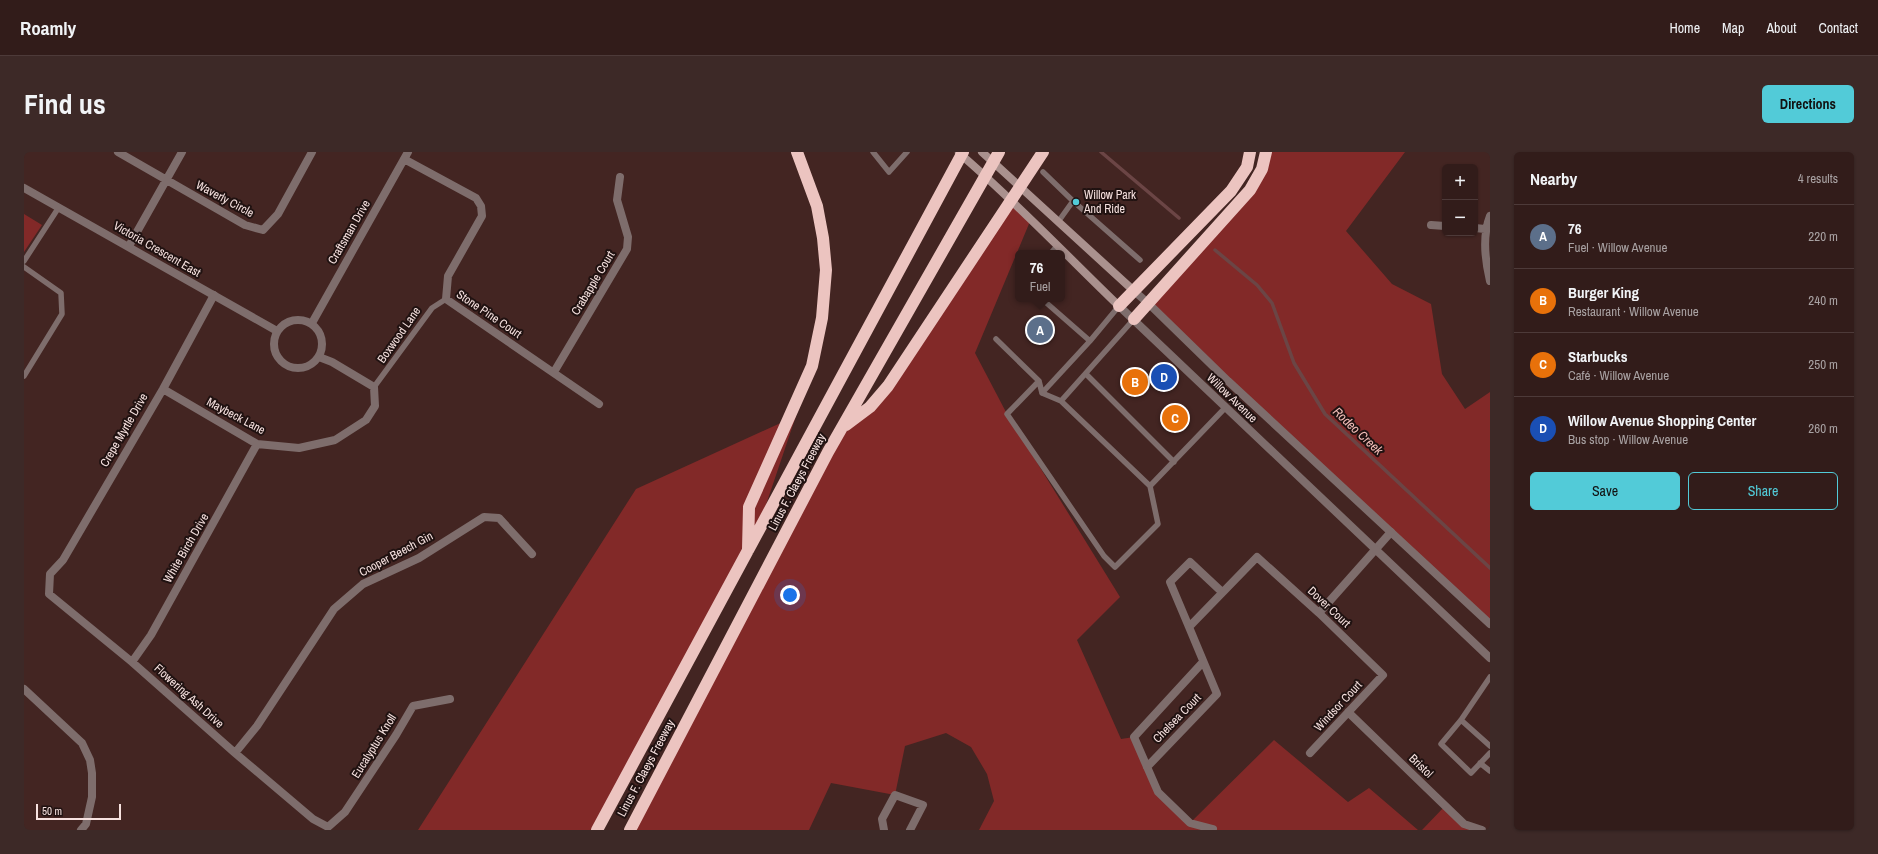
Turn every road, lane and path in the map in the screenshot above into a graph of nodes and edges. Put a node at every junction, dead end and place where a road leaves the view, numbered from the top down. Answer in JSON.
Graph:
{"nodes":[{"id":1,"x":118,"y":152,"type":"edge"},
{"id":2,"x":182,"y":152,"type":"edge"},
{"id":3,"x":312,"y":152,"type":"edge"},
{"id":4,"x":797,"y":152,"type":"edge"},
{"id":5,"x":873,"y":152,"type":"edge"},
{"id":6,"x":907,"y":152,"type":"edge"},
{"id":7,"x":959,"y":152,"type":"edge"},
{"id":8,"x":963,"y":152,"type":"edge"},
{"id":9,"x":982,"y":152,"type":"edge"},
{"id":10,"x":999,"y":152,"type":"edge"},
{"id":11,"x":1042,"y":152,"type":"edge"},
{"id":12,"x":1250,"y":152,"type":"edge"},
{"id":13,"x":1266,"y":152,"type":"edge"},
{"id":14,"x":406,"y":156,"type":"edge"},
{"id":15,"x":1043,"y":172,"type":"dead end"},
{"id":16,"x":620,"y":177,"type":"dead end"},
{"id":17,"x":166,"y":179,"type":"junction"},
{"id":18,"x":24,"y":188,"type":"edge"},
{"id":19,"x":1073,"y":201,"type":"junction"},
{"id":20,"x":59,"y":207,"type":"junction"},
{"id":21,"x":1490,"y":216,"type":"edge"},
{"id":22,"x":1058,"y":222,"type":"junction"},
{"id":23,"x":1431,"y":225,"type":"dead end"},
{"id":24,"x":1442,"y":226,"type":"edge"},
{"id":25,"x":1478,"y":228,"type":"edge"},
{"id":26,"x":1485,"y":229,"type":"junction"},
{"id":27,"x":129,"y":246,"type":"junction"},
{"id":28,"x":1057,"y":246,"type":"junction"},
{"id":29,"x":1054,"y":250,"type":"edge"},
{"id":30,"x":1061,"y":250,"type":"edge"},
{"id":31,"x":1065,"y":254,"type":"edge"},
{"id":32,"x":1140,"y":260,"type":"dead end"},
{"id":33,"x":24,"y":261,"type":"edge"},
{"id":34,"x":24,"y":267,"type":"edge"},
{"id":35,"x":1490,"y":281,"type":"edge"},
{"id":36,"x":1134,"y":291,"type":"junction"},
{"id":37,"x":214,"y":295,"type":"junction"},
{"id":38,"x":446,"y":299,"type":"junction"},
{"id":39,"x":1045,"y":302,"type":"edge"},
{"id":40,"x":1148,"y":303,"type":"junction"},
{"id":41,"x":1119,"y":306,"type":"junction"},
{"id":42,"x":1134,"y":319,"type":"junction"},
{"id":43,"x":312,"y":323,"type":"junction"},
{"id":44,"x":277,"y":331,"type":"junction"},
{"id":45,"x":996,"y":339,"type":"dead end"},
{"id":46,"x":1090,"y":341,"type":"junction"},
{"id":47,"x":318,"y":357,"type":"junction"},
{"id":48,"x":554,"y":372,"type":"junction"},
{"id":49,"x":1086,"y":374,"type":"junction"},
{"id":50,"x":24,"y":376,"type":"edge"},
{"id":51,"x":1039,"y":381,"type":"junction"},
{"id":52,"x":374,"y":387,"type":"junction"},
{"id":53,"x":163,"y":389,"type":"junction"},
{"id":54,"x":1042,"y":393,"type":"junction"},
{"id":55,"x":1061,"y":401,"type":"junction"},
{"id":56,"x":598,"y":404,"type":"dead end"},
{"id":57,"x":1225,"y":408,"type":"junction"},
{"id":58,"x":842,"y":428,"type":"junction"},
{"id":59,"x":257,"y":444,"type":"junction"},
{"id":60,"x":1174,"y":462,"type":"junction"},
{"id":61,"x":1150,"y":486,"type":"junction"},
{"id":62,"x":1391,"y":532,"type":"junction"},
{"id":63,"x":1376,"y":550,"type":"junction"},
{"id":64,"x":748,"y":552,"type":"junction"},
{"id":65,"x":532,"y":554,"type":"dead end"},
{"id":66,"x":50,"y":574,"type":"joint"},
{"id":67,"x":1222,"y":592,"type":"junction"},
{"id":68,"x":1319,"y":613,"type":"junction"},
{"id":69,"x":1490,"y":624,"type":"edge"},
{"id":70,"x":1189,"y":627,"type":"junction"},
{"id":71,"x":1490,"y":658,"type":"edge"},
{"id":72,"x":132,"y":662,"type":"junction"},
{"id":73,"x":1203,"y":662,"type":"junction"},
{"id":74,"x":1383,"y":675,"type":"joint"},
{"id":75,"x":1490,"y":677,"type":"edge"},
{"id":76,"x":24,"y":689,"type":"edge"},
{"id":77,"x":450,"y":699,"type":"dead end"},
{"id":78,"x":1348,"y":712,"type":"junction"},
{"id":79,"x":1461,"y":720,"type":"junction"},
{"id":80,"x":1490,"y":746,"type":"edge"},
{"id":81,"x":235,"y":753,"type":"junction"},
{"id":82,"x":1310,"y":753,"type":"dead end"},
{"id":83,"x":1490,"y":753,"type":"edge"},
{"id":84,"x":1480,"y":763,"type":"junction"},
{"id":85,"x":1147,"y":767,"type":"junction"},
{"id":86,"x":1490,"y":771,"type":"edge"},
{"id":87,"x":328,"y":827,"type":"joint"},
{"id":88,"x":1213,"y":829,"type":"edge"},
{"id":89,"x":81,"y":830,"type":"edge"},
{"id":90,"x":597,"y":830,"type":"edge"},
{"id":91,"x":630,"y":830,"type":"edge"},
{"id":92,"x":884,"y":830,"type":"edge"},
{"id":93,"x":910,"y":830,"type":"edge"},
{"id":94,"x":1482,"y":830,"type":"edge"}],
"edges":[{"from":1,"to":17,"type":"street","name":"Waverly Circle"},
{"from":2,"to":17,"type":"street"},
{"from":3,"to":17,"type":"street","name":"Waverly Circle"},
{"from":4,"to":64,"type":"highway"},
{"from":5,"to":6,"type":"lane"},
{"from":7,"to":28,"type":"main road","name":"Willow Avenue"},
{"from":8,"to":64,"type":"highway","name":"Linus F. Claeys Freeway"},
{"from":9,"to":22,"type":"main road","name":"Willow Avenue"},
{"from":10,"to":58,"type":"highway","name":"Linus F. Claeys Freeway"},
{"from":11,"to":58,"type":"highway"},
{"from":12,"to":36,"type":"highway"},
{"from":13,"to":40,"type":"highway"},
{"from":14,"to":38,"type":"street","name":"Stone Pine Court"},
{"from":14,"to":43,"type":"street","name":"Craftsman Drive"},
{"from":15,"to":19,"type":"lane"},
{"from":16,"to":48,"type":"street","name":"Crabapple Court"},
{"from":17,"to":27,"type":"street"},
{"from":18,"to":20,"type":"street","name":"Victoria Crescent East"},
{"from":19,"to":22,"type":"lane"},
{"from":19,"to":32,"type":"lane"},
{"from":20,"to":27,"type":"street","name":"Victoria Crescent East"},
{"from":20,"to":33,"type":"lane"},
{"from":21,"to":26,"type":"street"},
{"from":22,"to":36,"type":"main road","name":"Willow Avenue"},
{"from":23,"to":24,"type":"street"},
{"from":25,"to":26,"type":"street"},
{"from":26,"to":35,"type":"street"},
{"from":27,"to":37,"type":"street","name":"Victoria Crescent East"},
{"from":28,"to":29,"type":"lane"},
{"from":28,"to":30,"type":"main road","name":"Willow Avenue"},
{"from":31,"to":41,"type":"main road","name":"Willow Avenue"},
{"from":34,"to":50,"type":"lane"},
{"from":36,"to":40,"type":"street","name":"Willow Avenue"},
{"from":36,"to":41,"type":"highway"},
{"from":37,"to":44,"type":"street","name":"Victoria Crescent East"},
{"from":37,"to":53,"type":"street","name":"Crepe Myrtle Drive"},
{"from":38,"to":48,"type":"street","name":"Stone Pine Court"},
{"from":38,"to":52,"type":"lane","name":"Boxwood Lane"},
{"from":39,"to":46,"type":"lane"},
{"from":40,"to":42,"type":"highway"},
{"from":40,"to":62,"type":"street","name":"Willow Avenue"},
{"from":41,"to":42,"type":"street","name":"Willow Avenue"},
{"from":41,"to":46,"type":"lane"},
{"from":42,"to":49,"type":"lane"},
{"from":42,"to":57,"type":"street","name":"Willow Avenue"},
{"from":43,"to":44,"type":"street"},
{"from":43,"to":47,"type":"street"},
{"from":44,"to":47,"type":"street"},
{"from":45,"to":51,"type":"lane"},
{"from":46,"to":54,"type":"lane"},
{"from":47,"to":52,"type":"street"},
{"from":48,"to":56,"type":"street","name":"Stone Pine Court"},
{"from":49,"to":55,"type":"lane"},
{"from":49,"to":60,"type":"lane"},
{"from":51,"to":54,"type":"lane"},
{"from":51,"to":61,"type":"lane"},
{"from":52,"to":59,"type":"street","name":"Maybeck Lane"},
{"from":53,"to":59,"type":"street","name":"Maybeck Lane"},
{"from":53,"to":66,"type":"street","name":"Crepe Myrtle Drive"},
{"from":54,"to":55,"type":"lane"},
{"from":55,"to":61,"type":"lane"},
{"from":57,"to":60,"type":"lane"},
{"from":57,"to":63,"type":"street","name":"Willow Avenue"},
{"from":58,"to":91,"type":"highway","name":"Linus F. Claeys Freeway"},
{"from":59,"to":72,"type":"street","name":"White Birch Drive"},
{"from":60,"to":61,"type":"lane"},
{"from":62,"to":63,"type":"street"},
{"from":62,"to":69,"type":"street","name":"Willow Avenue"},
{"from":63,"to":68,"type":"street"},
{"from":63,"to":71,"type":"street","name":"Willow Avenue"},
{"from":64,"to":90,"type":"highway","name":"Linus F. Claeys Freeway"},
{"from":65,"to":81,"type":"street","name":"Cooper Beech Gin"},
{"from":66,"to":72,"type":"street","name":"Flowering Ash Drive"},
{"from":67,"to":68,"type":"street","name":"Dover Court"},
{"from":67,"to":70,"type":"street"},
{"from":67,"to":70,"type":"street","name":"Chelsea Court"},
{"from":68,"to":74,"type":"street","name":"Dover Court"},
{"from":70,"to":73,"type":"street","name":"Chelsea Court"},
{"from":72,"to":81,"type":"street","name":"Flowering Ash Drive"},
{"from":73,"to":85,"type":"street","name":"Chelsea Court"},
{"from":73,"to":85,"type":"street","name":"Chelsea Court"},
{"from":74,"to":78,"type":"street","name":"Windsor Court"},
{"from":75,"to":79,"type":"lane"},
{"from":76,"to":89,"type":"street"},
{"from":77,"to":87,"type":"street","name":"Eucalyptus Knoll"},
{"from":78,"to":82,"type":"street","name":"Windsor Court"},
{"from":78,"to":94,"type":"street","name":"Bristol"},
{"from":79,"to":80,"type":"lane"},
{"from":79,"to":84,"type":"lane"},
{"from":81,"to":87,"type":"street","name":"Flowering Ash Drive"},
{"from":83,"to":84,"type":"lane"},
{"from":84,"to":86,"type":"lane"},
{"from":85,"to":88,"type":"street","name":"Chelsea Court"},
{"from":92,"to":93,"type":"street"}]}
